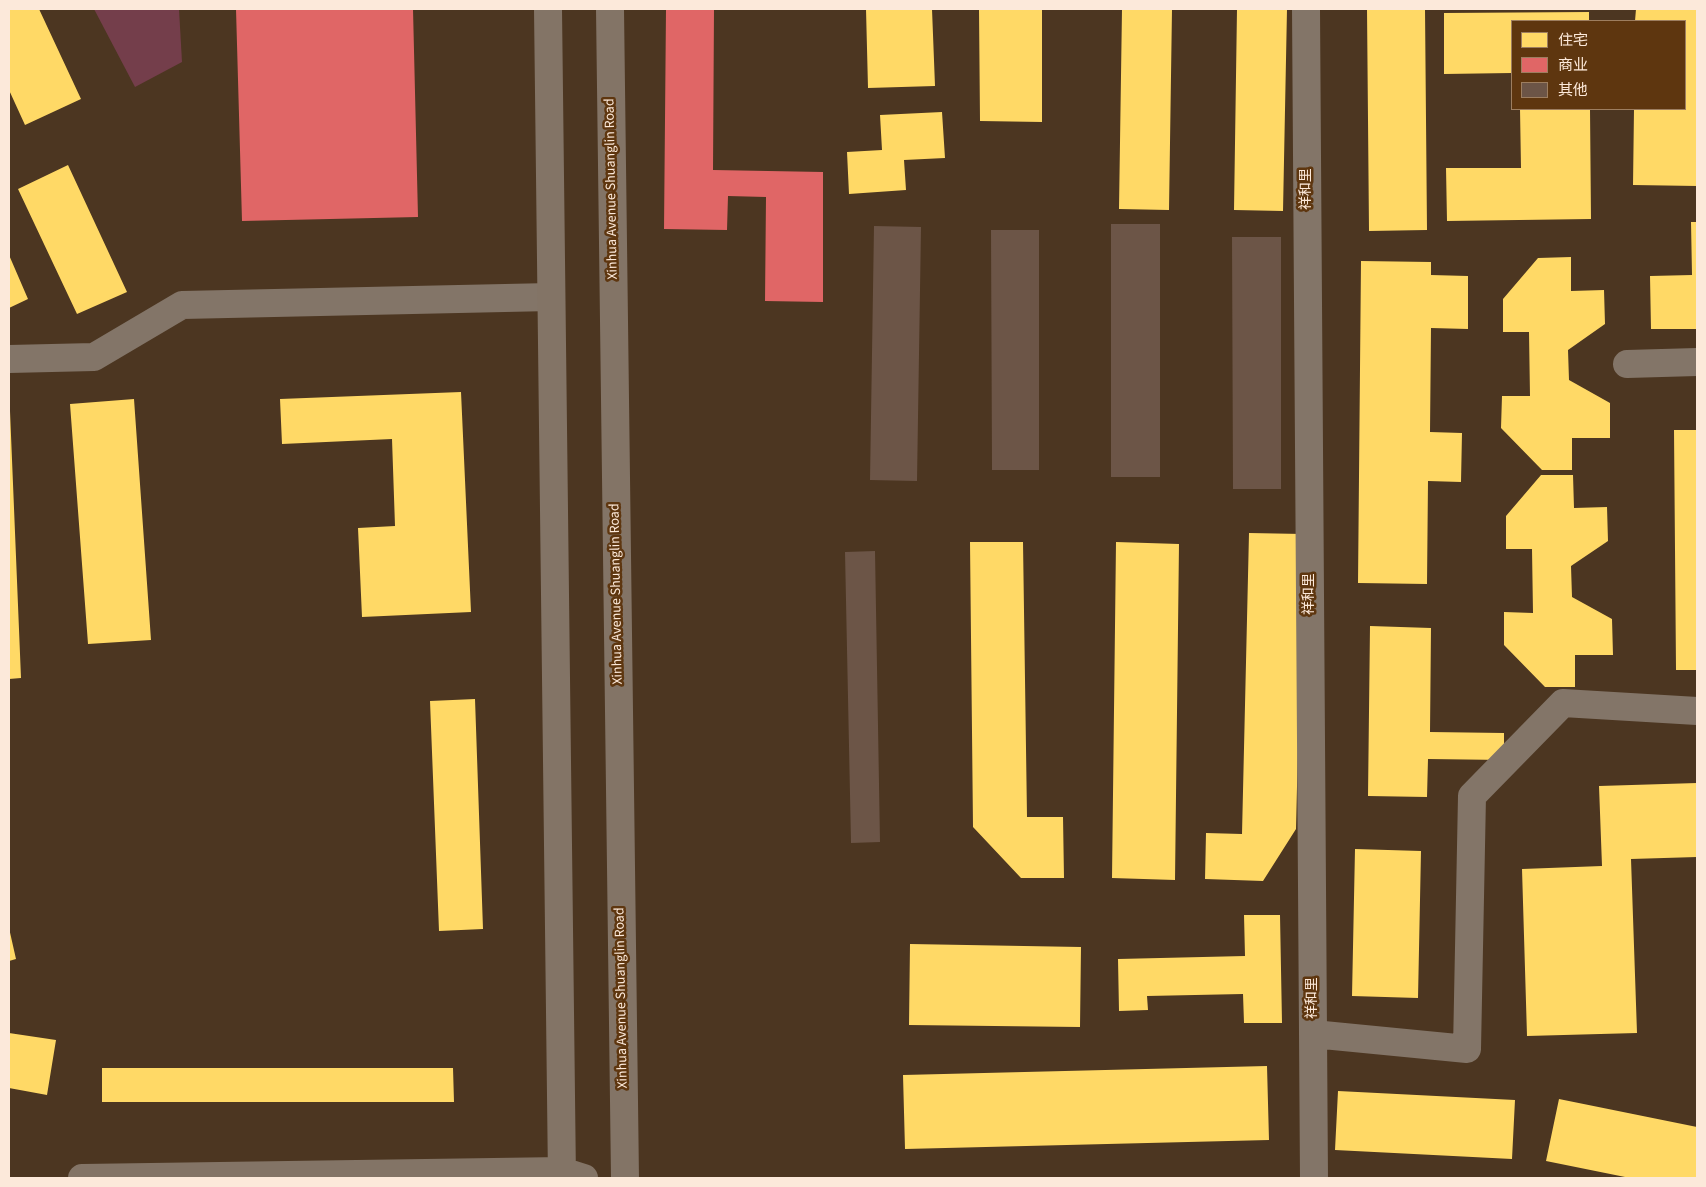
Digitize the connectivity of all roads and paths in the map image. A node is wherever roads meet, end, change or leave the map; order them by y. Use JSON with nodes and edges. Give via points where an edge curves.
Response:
{"nodes":[{"id":1,"x":548,"y":9,"type":"edge"},
{"id":2,"x":610,"y":9,"type":"edge"},
{"id":3,"x":1306,"y":9,"type":"edge"},
{"id":4,"x":551,"y":297,"type":"junction"},
{"id":5,"x":9,"y":359,"type":"edge"},
{"id":6,"x":1697,"y":362,"type":"edge"},
{"id":7,"x":1627,"y":364,"type":"dead end"},
{"id":8,"x":1697,"y":710,"type":"edge"},
{"id":9,"x":1313,"y":1034,"type":"junction"},
{"id":10,"x":570,"y":1176,"type":"edge"},
{"id":11,"x":82,"y":1178,"type":"edge"},
{"id":12,"x":625,"y":1178,"type":"edge"},
{"id":13,"x":1314,"y":1178,"type":"edge"}],
"edges":[{"from":1,"to":4,"type":"main road"},
{"from":2,"to":12,"type":"main road","name":"Xinhua Avenue Shuanglin Road"},
{"from":3,"to":9,"type":"street","name":"祥和里"},
{"from":4,"to":5,"type":"street","via":[[182,305],[94,357]]},
{"from":4,"to":10,"type":"main road"},
{"from":6,"to":7,"type":"street"},
{"from":8,"to":9,"type":"street","via":[[1563,703],[1472,796],[1467,1049]]},
{"from":9,"to":13,"type":"street","name":"祥和里"},
{"from":10,"to":11,"type":"main road"}]}
